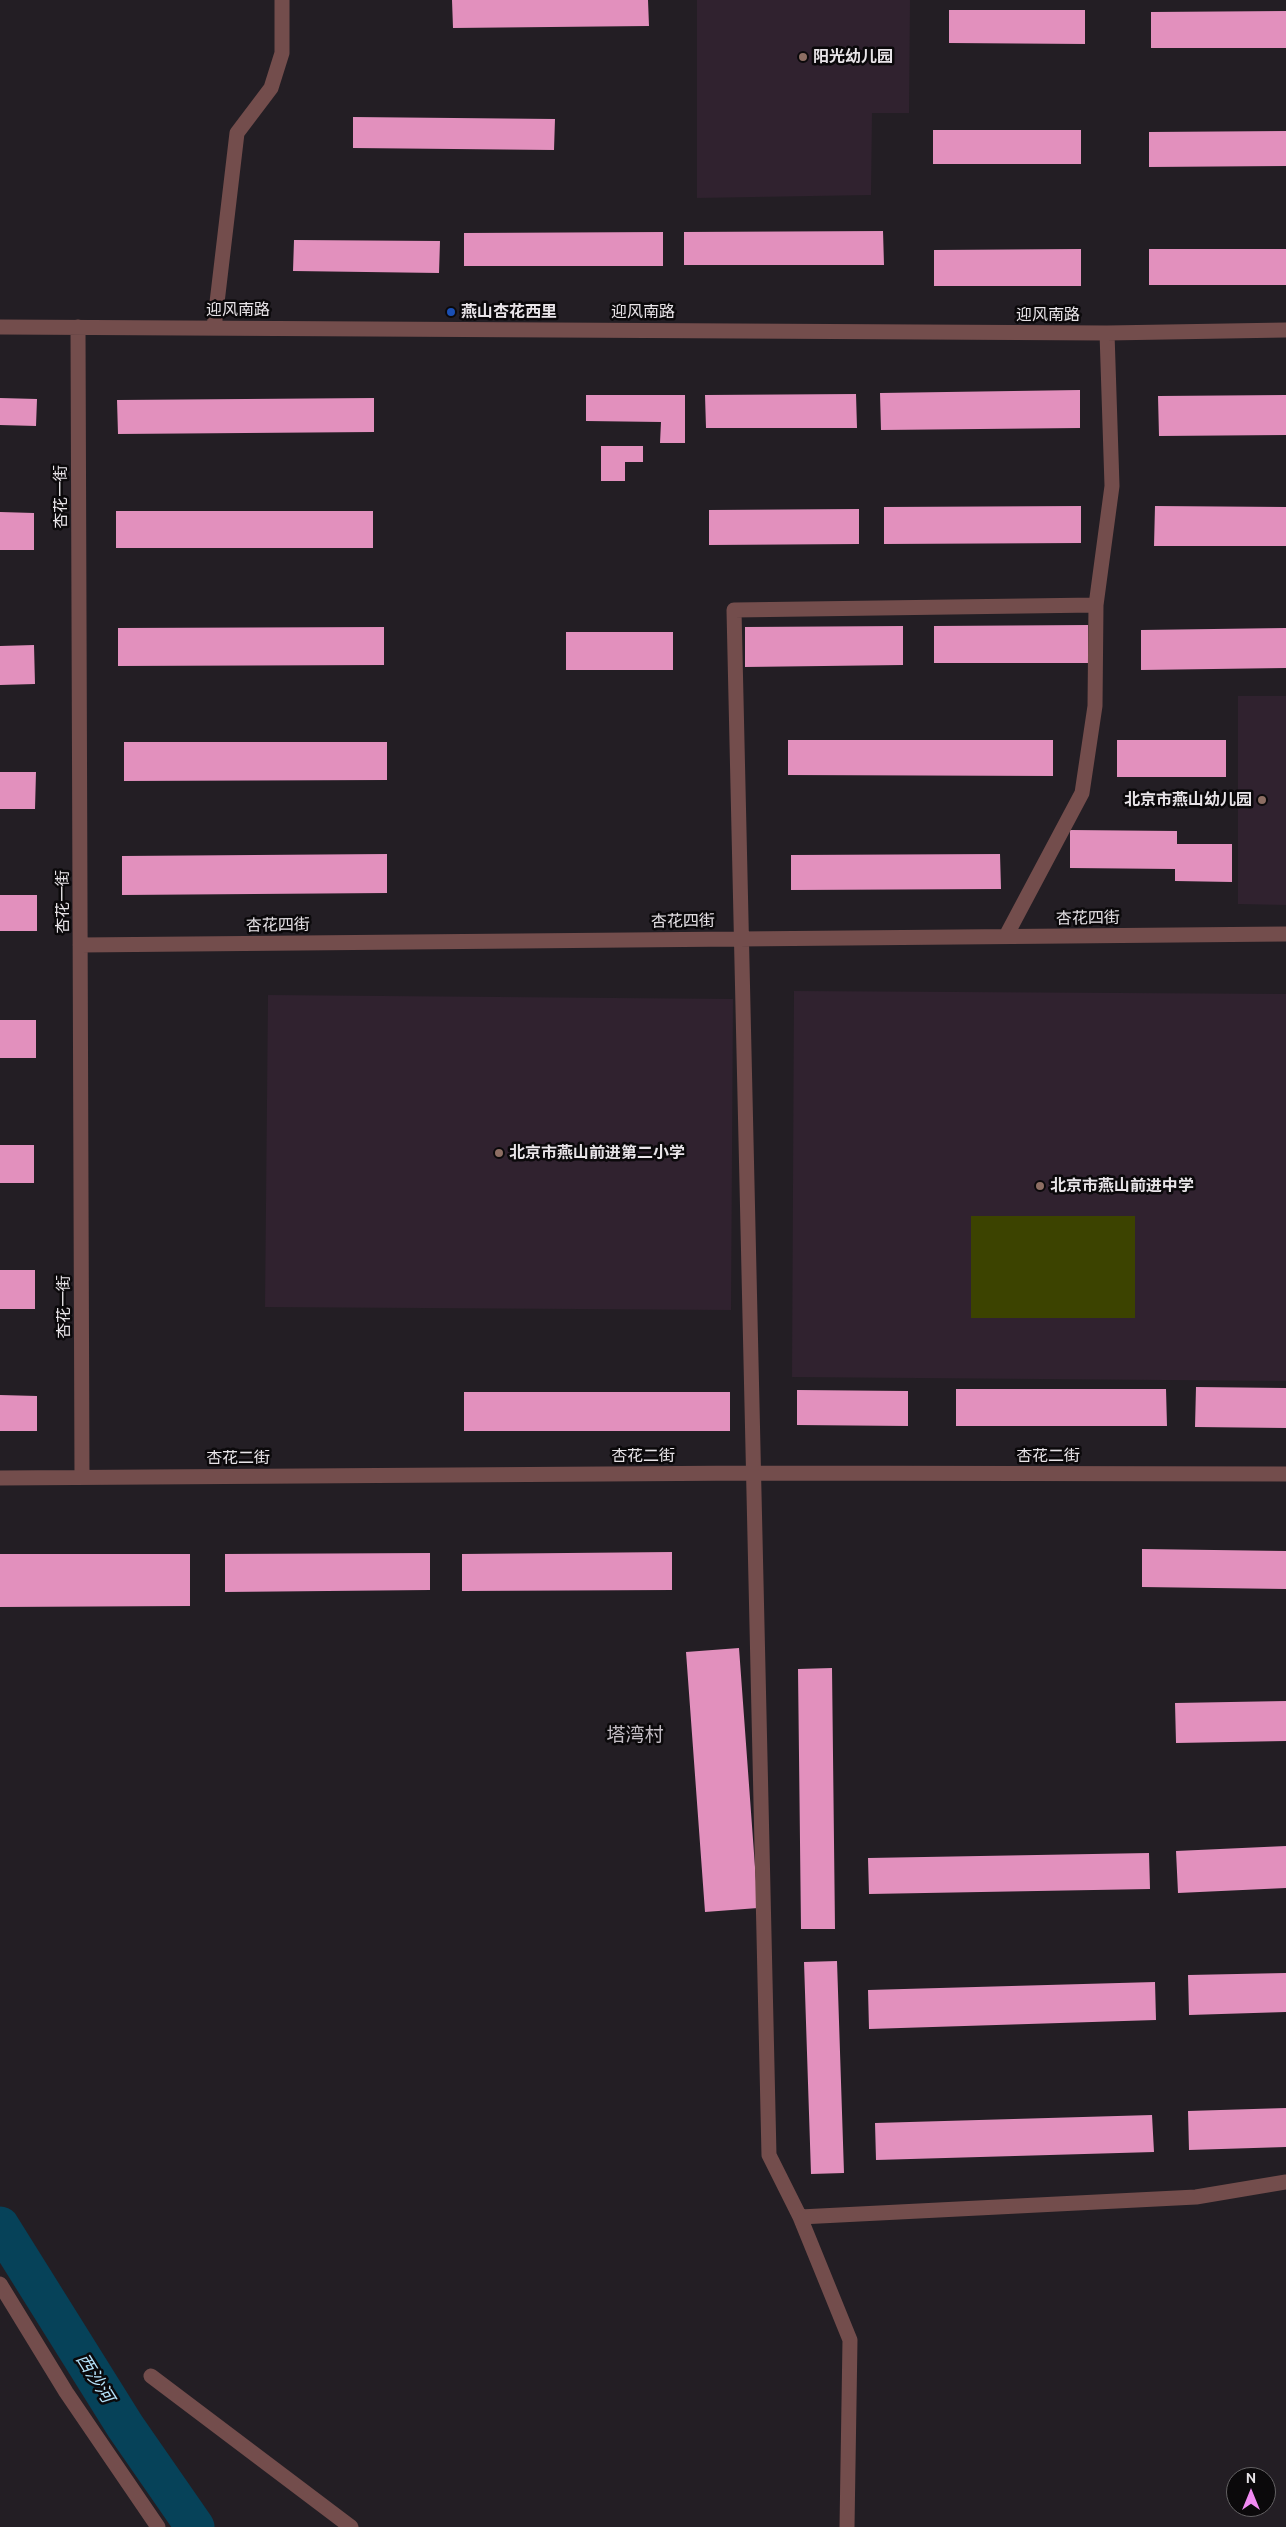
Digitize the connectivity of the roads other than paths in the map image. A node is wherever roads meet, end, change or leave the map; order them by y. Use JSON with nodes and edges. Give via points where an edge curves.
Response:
{"nodes":[{"id":1,"x":282,"y":0,"type":"edge"},
{"id":2,"x":0,"y":327,"type":"edge"},
{"id":3,"x":78,"y":327,"type":"junction"},
{"id":4,"x":214,"y":328,"type":"junction"},
{"id":5,"x":1286,"y":330,"type":"edge"},
{"id":6,"x":1107,"y":333,"type":"junction"},
{"id":7,"x":1096,"y":605,"type":"junction"},
{"id":8,"x":1286,"y":934,"type":"edge"},
{"id":9,"x":1006,"y":936,"type":"junction"},
{"id":10,"x":742,"y":938,"type":"junction"},
{"id":11,"x":80,"y":945,"type":"junction"},
{"id":12,"x":754,"y":1473,"type":"junction"},
{"id":13,"x":1286,"y":1474,"type":"edge"},
{"id":14,"x":82,"y":1477,"type":"junction"},
{"id":15,"x":0,"y":1478,"type":"edge"},
{"id":16,"x":1286,"y":2182,"type":"edge"},
{"id":17,"x":800,"y":2217,"type":"junction"},
{"id":18,"x":0,"y":2284,"type":"edge"},
{"id":19,"x":151,"y":2376,"type":"dead end"},
{"id":20,"x":158,"y":2527,"type":"edge"},
{"id":21,"x":351,"y":2527,"type":"edge"},
{"id":22,"x":847,"y":2527,"type":"edge"}],
"edges":[{"from":1,"to":4,"type":"street","via":[[282,53],[271,88],[236,133]]},
{"from":2,"to":3,"type":"street","name":"迎风南路"},
{"from":3,"to":4,"type":"street","name":"迎风南路"},
{"from":3,"to":11,"type":"street","name":"杏花一街"},
{"from":4,"to":6,"type":"street","name":"迎风南路"},
{"from":5,"to":6,"type":"street","name":"迎风南路"},
{"from":6,"to":7,"type":"street","via":[[1112,486]]},
{"from":7,"to":9,"type":"street","via":[[1095,706],[1082,793]]},
{"from":7,"to":10,"type":"street","via":[[734,610]]},
{"from":8,"to":9,"type":"street","name":"杏花四街"},
{"from":9,"to":10,"type":"street","name":"杏花四街"},
{"from":10,"to":11,"type":"street","name":"杏花四街"},
{"from":10,"to":12,"type":"street"},
{"from":11,"to":14,"type":"street","name":"杏花一街"},
{"from":12,"to":13,"type":"street","name":"杏花二街"},
{"from":12,"to":14,"type":"street","name":"杏花二街"},
{"from":12,"to":17,"type":"street","via":[[769,2154]]},
{"from":14,"to":15,"type":"street","name":"杏花二街"},
{"from":16,"to":17,"type":"street","via":[[1196,2197]]},
{"from":17,"to":22,"type":"street","via":[[850,2340]]},
{"from":18,"to":20,"type":"street","via":[[66,2392]]},
{"from":19,"to":21,"type":"street"}]}
